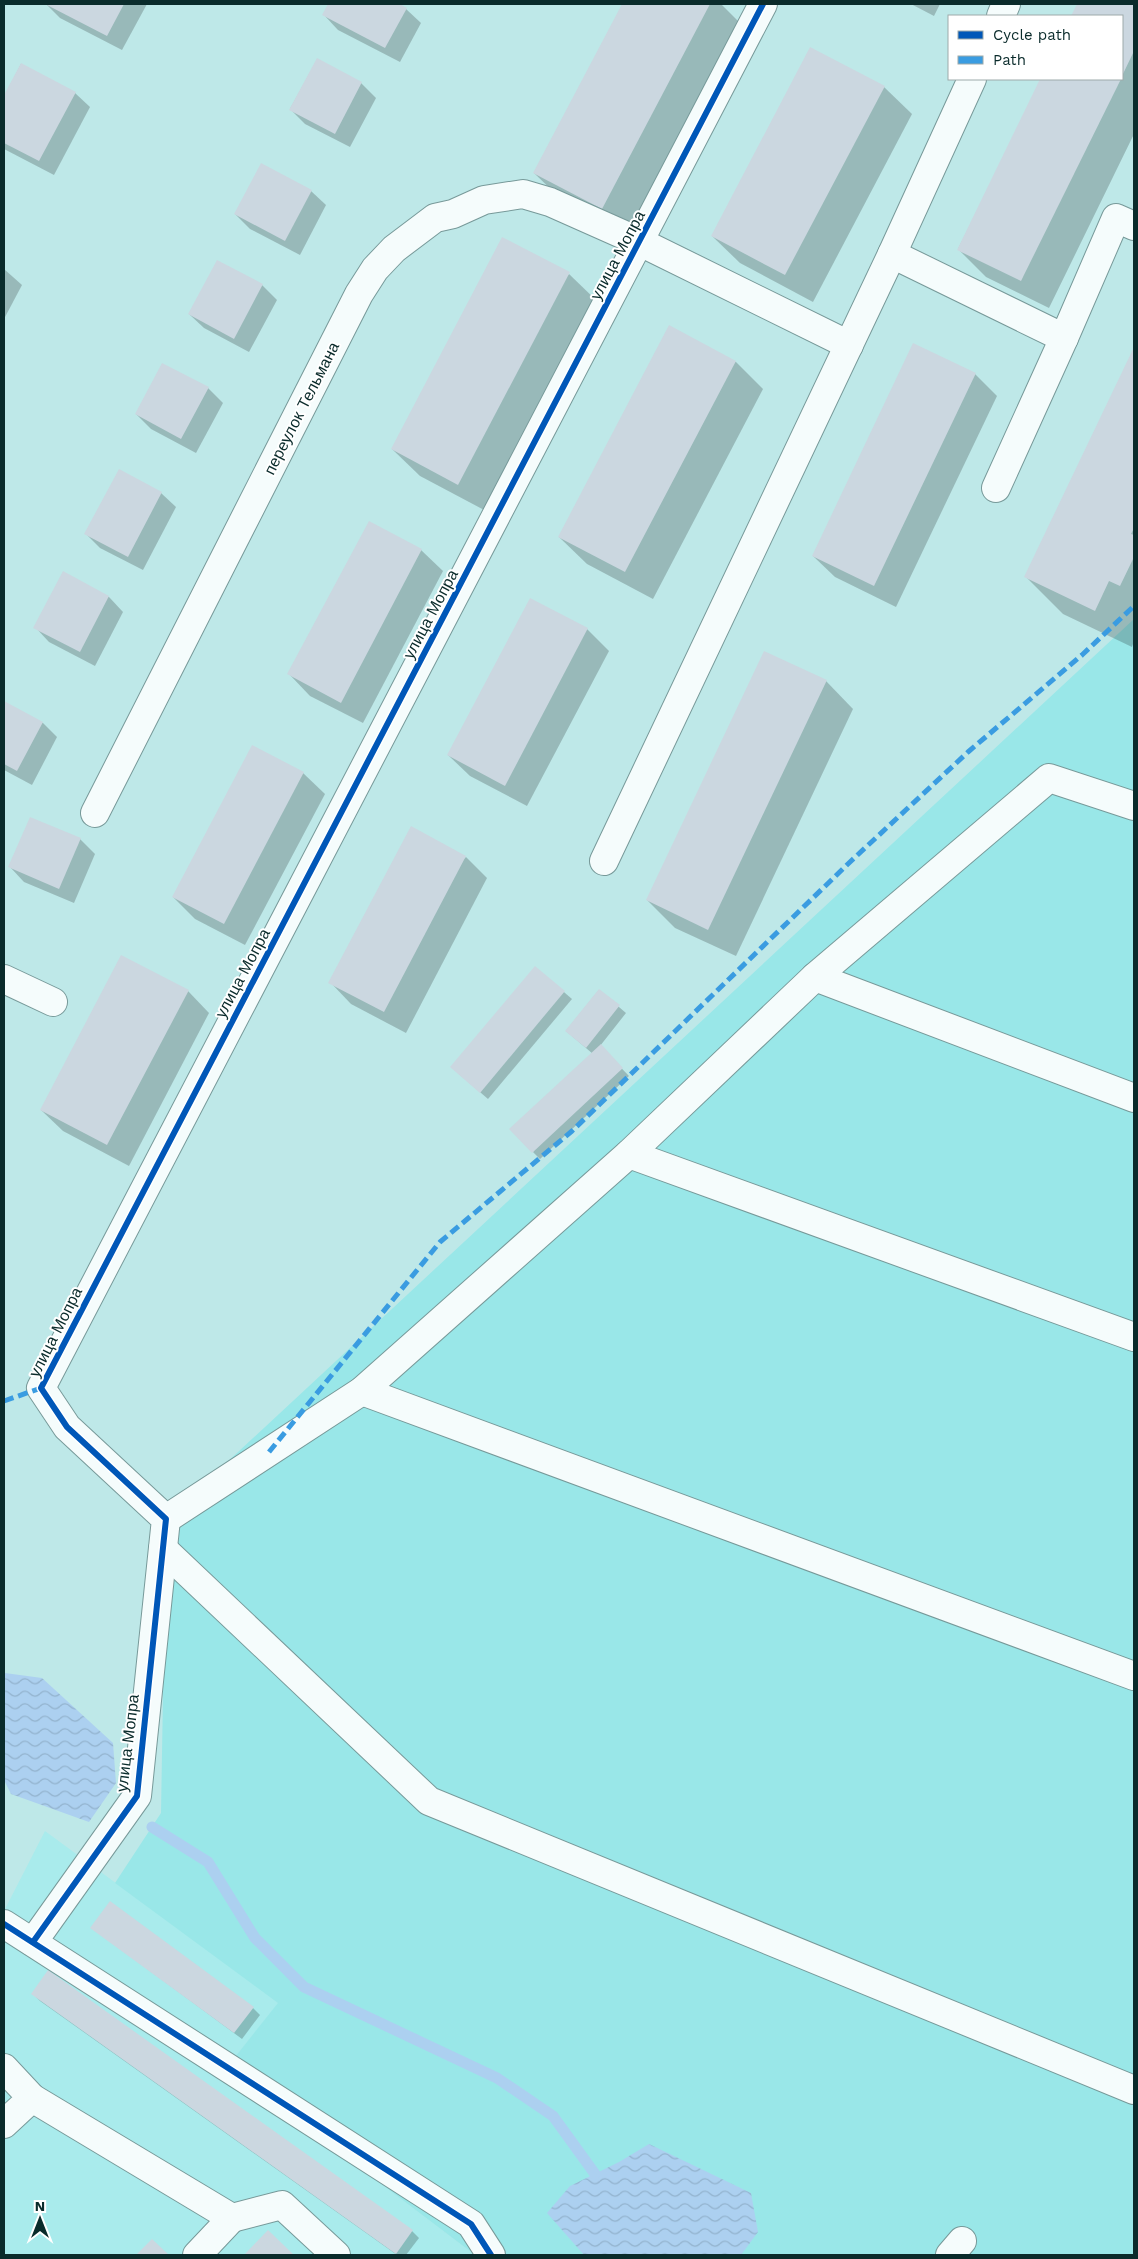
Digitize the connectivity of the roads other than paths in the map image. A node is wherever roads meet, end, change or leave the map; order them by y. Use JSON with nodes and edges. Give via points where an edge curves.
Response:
{"nodes":[{"id":1,"x":763,"y":4,"type":"edge"},
{"id":2,"x":972,"y":80,"type":"edge"},
{"id":3,"x":1134,"y":226,"type":"edge"},
{"id":4,"x":640,"y":242,"type":"junction"},
{"id":5,"x":892,"y":254,"type":"junction"},
{"id":6,"x":1064,"y":338,"type":"junction"},
{"id":7,"x":849,"y":345,"type":"junction"},
{"id":8,"x":996,"y":488,"type":"dead end"},
{"id":9,"x":1134,"y":806,"type":"edge"},
{"id":10,"x":95,"y":813,"type":"dead end"},
{"id":11,"x":604,"y":861,"type":"dead end"},
{"id":12,"x":815,"y":977,"type":"junction"},
{"id":13,"x":4,"y":979,"type":"edge"},
{"id":14,"x":52,"y":1002,"type":"dead end"},
{"id":15,"x":1134,"y":1098,"type":"edge"},
{"id":16,"x":628,"y":1154,"type":"junction"},
{"id":17,"x":1134,"y":1337,"type":"edge"},
{"id":18,"x":362,"y":1391,"type":"junction"},
{"id":19,"x":166,"y":1519,"type":"junction"},
{"id":20,"x":163,"y":1548,"type":"junction"},
{"id":21,"x":1134,"y":1676,"type":"edge"},
{"id":22,"x":5,"y":1927,"type":"edge"},
{"id":23,"x":33,"y":1942,"type":"junction"},
{"id":24,"x":4,"y":2068,"type":"edge"},
{"id":25,"x":1134,"y":2090,"type":"edge"},
{"id":26,"x":32,"y":2098,"type":"junction"},
{"id":27,"x":4,"y":2124,"type":"edge"},
{"id":28,"x":232,"y":2218,"type":"junction"},
{"id":29,"x":197,"y":2255,"type":"edge"},
{"id":30,"x":336,"y":2255,"type":"edge"},
{"id":31,"x":491,"y":2255,"type":"edge"}],
"edges":[{"from":1,"to":4,"type":"street","name":"улица Мопра"},
{"from":2,"to":5,"type":"street"},
{"from":3,"to":6,"type":"street","via":[[1116,218]]},
{"from":4,"to":7,"type":"street","name":"переулок Тельмана"},
{"from":4,"to":10,"type":"street","name":"переулок Тельмана","via":[[550,202],[523,194],[484,200],[435,218],[394,249],[359,294]]},
{"from":4,"to":19,"type":"street","name":"улица Мопра","via":[[41,1388],[67,1426]]},
{"from":5,"to":6,"type":"street"},
{"from":5,"to":7,"type":"street"},
{"from":6,"to":8,"type":"street"},
{"from":7,"to":11,"type":"street"},
{"from":9,"to":12,"type":"street","via":[[1049,778]]},
{"from":12,"to":15,"type":"street"},
{"from":12,"to":16,"type":"street"},
{"from":13,"to":14,"type":"street"},
{"from":16,"to":17,"type":"street"},
{"from":16,"to":18,"type":"street"},
{"from":18,"to":19,"type":"street"},
{"from":18,"to":21,"type":"street"},
{"from":19,"to":20,"type":"street","name":"улица Мопра"},
{"from":20,"to":23,"type":"street","name":"улица Мопра","via":[[137,1796]]},
{"from":20,"to":25,"type":"street","via":[[429,1801]]},
{"from":22,"to":23,"type":"street"},
{"from":23,"to":31,"type":"street","via":[[471,2224]]},
{"from":24,"to":26,"type":"street"},
{"from":26,"to":27,"type":"street"},
{"from":26,"to":28,"type":"street"},
{"from":28,"to":29,"type":"street"},
{"from":28,"to":30,"type":"street","via":[[282,2205]]}]}
